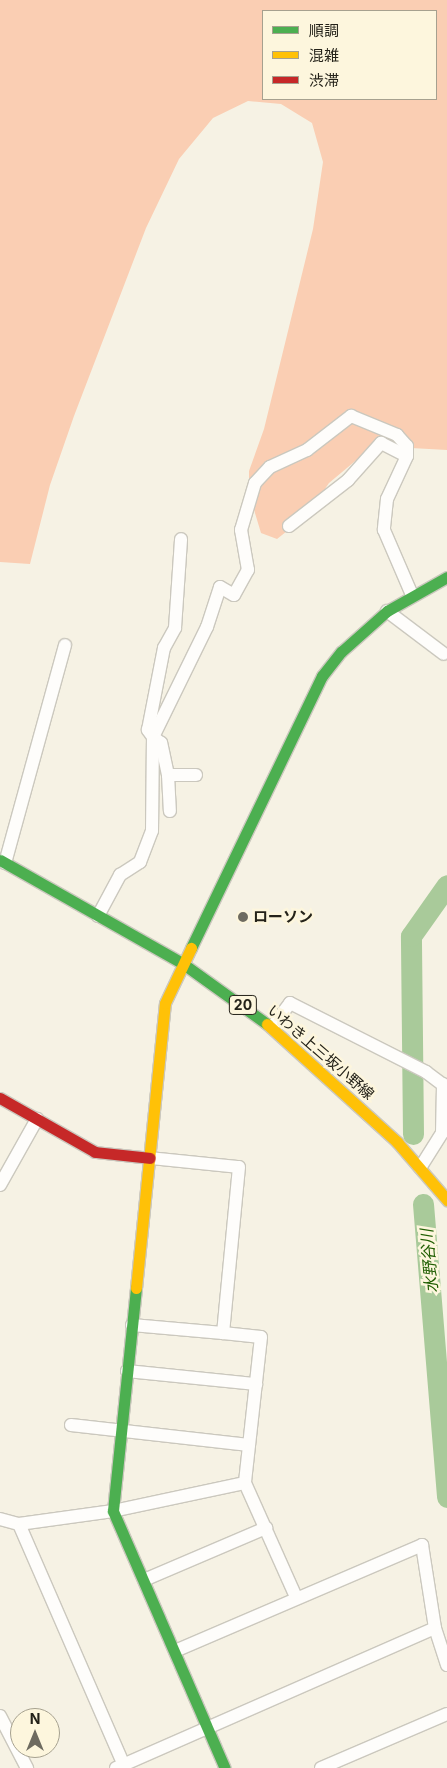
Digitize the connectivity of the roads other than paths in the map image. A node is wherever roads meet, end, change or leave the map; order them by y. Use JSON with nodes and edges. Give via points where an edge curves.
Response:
{"nodes":[{"id":1,"x":407,"y":456,"type":"junction"},
{"id":2,"x":289,"y":526,"type":"dead end"},
{"id":3,"x":181,"y":539,"type":"dead end"},
{"id":4,"x":447,"y":577,"type":"edge"},
{"id":5,"x":412,"y":595,"type":"junction"},
{"id":6,"x":387,"y":611,"type":"junction"},
{"id":7,"x":65,"y":645,"type":"dead end"},
{"id":8,"x":444,"y":654,"type":"dead end"},
{"id":9,"x":153,"y":737,"type":"junction"},
{"id":10,"x":168,"y":775,"type":"junction"},
{"id":11,"x":196,"y":775,"type":"dead end"},
{"id":12,"x":170,"y":811,"type":"dead end"},
{"id":13,"x":3,"y":861,"type":"edge"},
{"id":14,"x":98,"y":916,"type":"junction"},
{"id":15,"x":182,"y":964,"type":"junction"},
{"id":16,"x":272,"y":1027,"type":"junction"},
{"id":17,"x":445,"y":1086,"type":"edge"},
{"id":18,"x":0,"y":1098,"type":"edge"},
{"id":19,"x":37,"y":1119,"type":"junction"},
{"id":20,"x":150,"y":1158,"type":"junction"},
{"id":21,"x":420,"y":1168,"type":"junction"},
{"id":22,"x":0,"y":1184,"type":"edge"},
{"id":23,"x":447,"y":1200,"type":"edge"},
{"id":24,"x":132,"y":1325,"type":"junction"},
{"id":25,"x":223,"y":1334,"type":"junction"},
{"id":26,"x":127,"y":1371,"type":"junction"},
{"id":27,"x":256,"y":1384,"type":"junction"},
{"id":28,"x":71,"y":1426,"type":"dead end"},
{"id":29,"x":121,"y":1431,"type":"junction"},
{"id":30,"x":249,"y":1445,"type":"junction"},
{"id":31,"x":245,"y":1483,"type":"junction"},
{"id":32,"x":113,"y":1511,"type":"junction"},
{"id":33,"x":0,"y":1519,"type":"edge"},
{"id":34,"x":20,"y":1524,"type":"junction"},
{"id":35,"x":266,"y":1528,"type":"junction"},
{"id":36,"x":144,"y":1580,"type":"junction"},
{"id":37,"x":296,"y":1597,"type":"junction"},
{"id":38,"x":435,"y":1628,"type":"junction"},
{"id":39,"x":175,"y":1651,"type":"junction"},
{"id":40,"x":447,"y":1665,"type":"edge"},
{"id":41,"x":447,"y":1714,"type":"edge"},
{"id":42,"x":0,"y":1716,"type":"edge"},
{"id":43,"x":207,"y":1728,"type":"junction"},
{"id":44,"x":121,"y":1767,"type":"edge"},
{"id":45,"x":27,"y":1768,"type":"edge"},
{"id":46,"x":225,"y":1768,"type":"edge"},
{"id":47,"x":320,"y":1768,"type":"edge"}],
"edges":[{"from":1,"to":2,"type":"street","via":[[381,443],[348,480]]},
{"from":1,"to":5,"type":"street","via":[[387,499],[384,530]]},
{"from":1,"to":9,"type":"street","via":[[407,446],[396,435],[351,416],[307,450],[263,473],[242,520],[248,570],[234,595],[220,587],[207,627]]},
{"from":3,"to":9,"type":"street","via":[[176,628],[164,648],[148,730]]},
{"from":4,"to":5,"type":"street"},
{"from":5,"to":6,"type":"street"},
{"from":6,"to":8,"type":"street"},
{"from":6,"to":15,"type":"street","via":[[341,652],[307,698],[253,827]]},
{"from":7,"to":13,"type":"street"},
{"from":9,"to":10,"type":"street","via":[[161,742]]},
{"from":9,"to":14,"type":"street","via":[[152,831],[140,862],[120,875]]},
{"from":10,"to":11,"type":"street"},
{"from":10,"to":12,"type":"street"},
{"from":13,"to":14,"type":"street","name":"いわき上三坂小野線","number":"20"},
{"from":14,"to":15,"type":"street","name":"いわき上三坂小野線","number":"20"},
{"from":15,"to":16,"type":"street","name":"いわき上三坂小野線","number":"20"},
{"from":15,"to":20,"type":"street","via":[[165,1003]]},
{"from":16,"to":17,"type":"street","via":[[290,1002],[426,1072]]},
{"from":16,"to":21,"type":"street","name":"いわき上三坂小野線","number":"20"},
{"from":17,"to":21,"type":"street","via":[[442,1133]]},
{"from":18,"to":19,"type":"street"},
{"from":19,"to":20,"type":"street","via":[[95,1152]]},
{"from":19,"to":22,"type":"street"},
{"from":20,"to":24,"type":"street"},
{"from":20,"to":25,"type":"street","via":[[239,1167]]},
{"from":21,"to":23,"type":"street","name":"いわき上三坂小野線","number":"20"},
{"from":24,"to":25,"type":"street"},
{"from":24,"to":26,"type":"street"},
{"from":25,"to":27,"type":"street","via":[[261,1337]]},
{"from":26,"to":27,"type":"street"},
{"from":26,"to":29,"type":"street"},
{"from":27,"to":30,"type":"street"},
{"from":28,"to":29,"type":"street"},
{"from":29,"to":30,"type":"street"},
{"from":29,"to":32,"type":"street"},
{"from":30,"to":31,"type":"street"},
{"from":31,"to":32,"type":"street"},
{"from":31,"to":35,"type":"street"},
{"from":32,"to":34,"type":"street"},
{"from":32,"to":36,"type":"street"},
{"from":33,"to":34,"type":"street"},
{"from":34,"to":44,"type":"street"},
{"from":35,"to":36,"type":"street"},
{"from":35,"to":37,"type":"street"},
{"from":36,"to":39,"type":"street"},
{"from":37,"to":38,"type":"street","via":[[422,1545]]},
{"from":37,"to":39,"type":"street"},
{"from":38,"to":40,"type":"street"},
{"from":38,"to":43,"type":"street"},
{"from":39,"to":43,"type":"street"},
{"from":41,"to":47,"type":"street"},
{"from":42,"to":45,"type":"street"},
{"from":43,"to":44,"type":"street"},
{"from":43,"to":46,"type":"street"}]}
